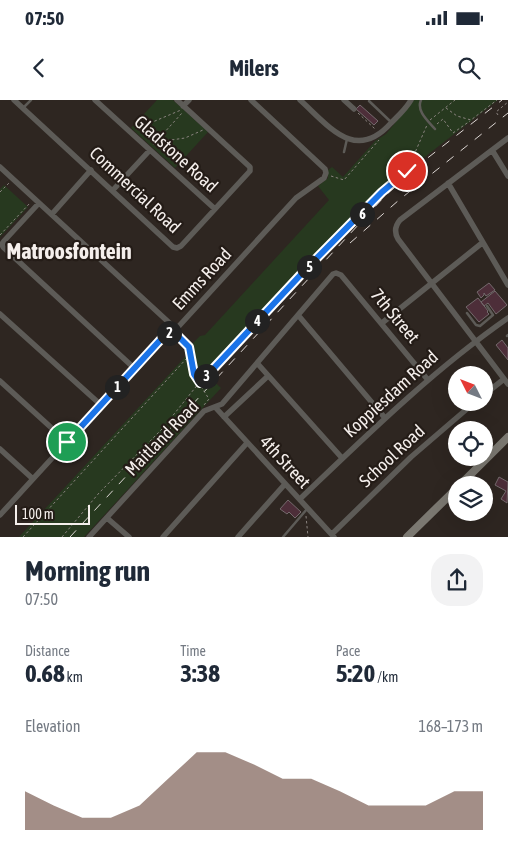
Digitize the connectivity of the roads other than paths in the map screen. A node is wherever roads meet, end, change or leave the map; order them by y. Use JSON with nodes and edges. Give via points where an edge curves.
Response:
{"nodes":[{"id":1,"x":14,"y":100,"type":"edge"},
{"id":2,"x":31,"y":100,"type":"edge"},
{"id":3,"x":95,"y":100,"type":"edge"},
{"id":4,"x":177,"y":100,"type":"edge"},
{"id":5,"x":189,"y":100,"type":"edge"},
{"id":6,"x":251,"y":100,"type":"edge"},
{"id":7,"x":300,"y":100,"type":"edge"},
{"id":8,"x":344,"y":100,"type":"edge"},
{"id":9,"x":411,"y":100,"type":"edge"},
{"id":10,"x":422,"y":100,"type":"edge"},
{"id":11,"x":369,"y":101,"type":"dead end"},
{"id":12,"x":184,"y":106,"type":"junction"},
{"id":13,"x":23,"y":108,"type":"junction"},
{"id":14,"x":354,"y":109,"type":"road end"},
{"id":15,"x":392,"y":122,"type":"junction"},
{"id":16,"x":434,"y":128,"type":"road end"},
{"id":17,"x":508,"y":138,"type":"edge"},
{"id":18,"x":348,"y":140,"type":"junction"},
{"id":19,"x":150,"y":150,"type":"junction"},
{"id":20,"x":492,"y":150,"type":"junction"},
{"id":21,"x":344,"y":152,"type":"dead end"},
{"id":22,"x":0,"y":167,"type":"edge"},
{"id":23,"x":92,"y":170,"type":"junction"},
{"id":24,"x":508,"y":176,"type":"edge"},
{"id":25,"x":448,"y":184,"type":"junction"},
{"id":26,"x":113,"y":190,"type":"junction"},
{"id":27,"x":39,"y":203,"type":"junction"},
{"id":28,"x":215,"y":209,"type":"junction"},
{"id":29,"x":52,"y":214,"type":"junction"},
{"id":30,"x":482,"y":243,"type":"junction"},
{"id":31,"x":336,"y":273,"type":"joint"},
{"id":32,"x":432,"y":284,"type":"junction"},
{"id":33,"x":508,"y":284,"type":"edge"},
{"id":34,"x":487,"y":306,"type":"dead end"},
{"id":35,"x":467,"y":313,"type":"dead end"},
{"id":36,"x":0,"y":314,"type":"edge"},
{"id":37,"x":298,"y":315,"type":"junction"},
{"id":38,"x":491,"y":318,"type":"junction"},
{"id":39,"x":508,"y":318,"type":"edge"},
{"id":40,"x":382,"y":324,"type":"junction"},
{"id":41,"x":497,"y":326,"type":"junction"},
{"id":42,"x":174,"y":330,"type":"junction"},
{"id":43,"x":476,"y":341,"type":"junction"},
{"id":44,"x":257,"y":363,"type":"junction"},
{"id":45,"x":134,"y":368,"type":"junction"},
{"id":46,"x":268,"y":376,"type":"junction"},
{"id":47,"x":428,"y":380,"type":"junction"},
{"id":48,"x":0,"y":381,"type":"edge"},
{"id":49,"x":506,"y":381,"type":"edge"},
{"id":50,"x":493,"y":389,"type":"edge"},
{"id":51,"x":100,"y":405,"type":"junction"},
{"id":52,"x":215,"y":407,"type":"junction"},
{"id":53,"x":465,"y":411,"type":"edge"},
{"id":54,"x":224,"y":417,"type":"junction"},
{"id":55,"x":385,"y":418,"type":"junction"},
{"id":56,"x":508,"y":437,"type":"edge"},
{"id":57,"x":67,"y":442,"type":"junction"},
{"id":58,"x":247,"y":443,"type":"junction"},
{"id":59,"x":0,"y":449,"type":"edge"},
{"id":60,"x":342,"y":458,"type":"junction"},
{"id":61,"x":469,"y":476,"type":"edge"},
{"id":62,"x":33,"y":479,"type":"junction"},
{"id":63,"x":285,"y":484,"type":"junction"},
{"id":64,"x":448,"y":496,"type":"edge"},
{"id":65,"x":300,"y":499,"type":"junction"},
{"id":66,"x":308,"y":511,"type":"junction"},
{"id":67,"x":0,"y":515,"type":"edge"},
{"id":68,"x":106,"y":518,"type":"junction"},
{"id":69,"x":333,"y":535,"type":"edge"},
{"id":70,"x":124,"y":536,"type":"edge"},
{"id":71,"x":282,"y":536,"type":"edge"},
{"id":72,"x":89,"y":537,"type":"edge"},
{"id":73,"x":163,"y":537,"type":"edge"},
{"id":74,"x":238,"y":537,"type":"edge"},
{"id":75,"x":407,"y":537,"type":"edge"}],
"edges":[{"from":1,"to":13,"type":"street","name":"Commercial Road"},
{"from":2,"to":13,"type":"lane"},
{"from":3,"to":19,"type":"street","name":"Gladstone Road"},
{"from":4,"to":12,"type":"street"},
{"from":5,"to":12,"type":"street"},
{"from":6,"to":42,"type":"street","name":"Emms Road","via":[[305,149],[326,174],[296,198]]},
{"from":7,"to":18,"type":"street"},
{"from":8,"to":14,"type":"street"},
{"from":9,"to":15,"type":"street"},
{"from":10,"to":16,"type":"lane","via":[[420,109]]},
{"from":11,"to":15,"type":"lane"},
{"from":12,"to":28,"type":"street","name":"Commercial Road","via":[[250,167],[250,171]]},
{"from":13,"to":23,"type":"street","name":"Commercial Road"},
{"from":15,"to":18,"type":"street","via":[[381,134],[363,141]]},
{"from":17,"to":20,"type":"street"},
{"from":18,"to":21,"type":"lane"},
{"from":19,"to":26,"type":"street"},
{"from":19,"to":28,"type":"street","name":"Gladstone Road"},
{"from":20,"to":24,"type":"street"},
{"from":20,"to":25,"type":"street"},
{"from":22,"to":27,"type":"street"},
{"from":23,"to":26,"type":"street","name":"Commercial Road"},
{"from":23,"to":29,"type":"street"},
{"from":25,"to":30,"type":"street"},
{"from":25,"to":32,"type":"street","via":[[400,220],[395,228],[398,239]]},
{"from":26,"to":28,"type":"street","name":"Commercial Road","via":[[177,248]]},
{"from":27,"to":29,"type":"street"},
{"from":27,"to":45,"type":"street","via":[[4,241],[3,247]]},
{"from":29,"to":42,"type":"street"},
{"from":30,"to":32,"type":"street"},
{"from":30,"to":33,"type":"street"},
{"from":31,"to":37,"type":"street","name":"Maitland Road"},
{"from":31,"to":40,"type":"street","name":"7th Street"},
{"from":32,"to":40,"type":"street"},
{"from":32,"to":43,"type":"street"},
{"from":34,"to":38,"type":"lane","via":[[493,315]]},
{"from":35,"to":38,"type":"lane","via":[[478,326]]},
{"from":36,"to":51,"type":"street"},
{"from":37,"to":44,"type":"street","name":"Maitland Road"},
{"from":37,"to":55,"type":"street"},
{"from":38,"to":41,"type":"lane"},
{"from":39,"to":41,"type":"street","name":"Koppiesdam Road"},
{"from":40,"to":47,"type":"street","name":"7th Street"},
{"from":41,"to":43,"type":"street","name":"Koppiesdam Road"},
{"from":42,"to":45,"type":"street","name":"Emms Road","via":[[163,337]]},
{"from":43,"to":47,"type":"street","name":"Koppiesdam Road"},
{"from":43,"to":49,"type":"street"},
{"from":44,"to":46,"type":"street"},
{"from":44,"to":52,"type":"street","name":"Maitland Road","via":[[222,404]]},
{"from":45,"to":51,"type":"street","name":"Emms Road"},
{"from":46,"to":54,"type":"street"},
{"from":46,"to":60,"type":"street"},
{"from":47,"to":55,"type":"street","name":"Koppiesdam Road"},
{"from":48,"to":57,"type":"street"},
{"from":49,"to":50,"type":"street"},
{"from":51,"to":57,"type":"street","name":"Emms Road"},
{"from":52,"to":54,"type":"street","name":"4th Street"},
{"from":52,"to":68,"type":"street","name":"Maitland Road","via":[[206,410]]},
{"from":53,"to":69,"type":"street","name":"School Road","via":[[411,457]]},
{"from":54,"to":58,"type":"street","name":"4th Street"},
{"from":55,"to":60,"type":"street","name":"Koppiesdam Road"},
{"from":56,"to":61,"type":"street"},
{"from":57,"to":62,"type":"street","name":"Emms Road"},
{"from":58,"to":63,"type":"street","name":"4th Street"},
{"from":58,"to":73,"type":"street"},
{"from":59,"to":62,"type":"street"},
{"from":60,"to":65,"type":"street","name":"Koppiesdam Road"},
{"from":62,"to":67,"type":"street","name":"Emms Road"},
{"from":63,"to":65,"type":"street","name":"4th Street"},
{"from":63,"to":74,"type":"street"},
{"from":64,"to":75,"type":"street"},
{"from":65,"to":66,"type":"street","name":"4th Street"},
{"from":66,"to":69,"type":"street","name":"4th Street"},
{"from":66,"to":71,"type":"lane"},
{"from":68,"to":70,"type":"street"},
{"from":68,"to":72,"type":"street","name":"Maitland Road"}]}
